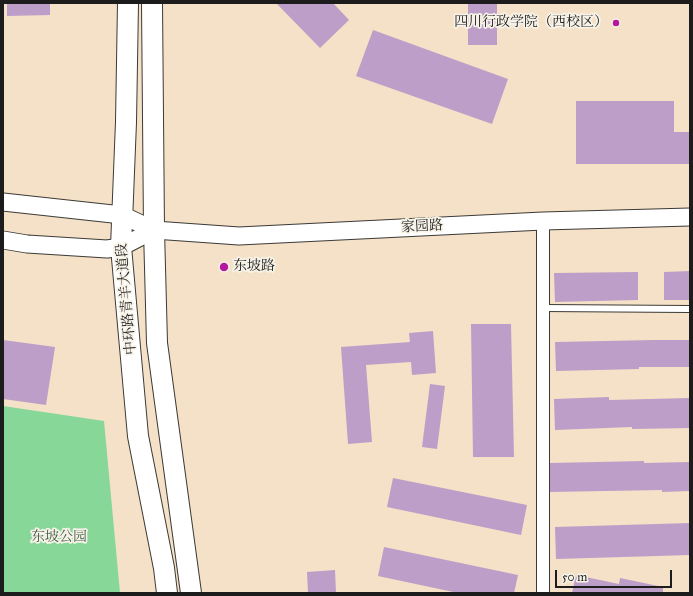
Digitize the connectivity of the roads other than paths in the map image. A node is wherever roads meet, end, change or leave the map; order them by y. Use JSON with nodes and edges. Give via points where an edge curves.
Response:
{"nodes":[{"id":1,"x":128,"y":3,"type":"edge"},
{"id":2,"x":152,"y":3,"type":"edge"},
{"id":3,"x":3,"y":202,"type":"edge"},
{"id":4,"x":122,"y":215,"type":"junction"},
{"id":5,"x":690,"y":217,"type":"edge"},
{"id":6,"x":543,"y":222,"type":"junction"},
{"id":7,"x":154,"y":230,"type":"junction"},
{"id":8,"x":3,"y":240,"type":"edge"},
{"id":9,"x":121,"y":247,"type":"junction"},
{"id":10,"x":543,"y":308,"type":"junction"},
{"id":11,"x":690,"y":309,"type":"edge"},
{"id":12,"x":167,"y":593,"type":"edge"},
{"id":13,"x":191,"y":593,"type":"edge"},
{"id":14,"x":543,"y":593,"type":"edge"}],
"edges":[{"from":1,"to":4,"type":"main road","name":"中环路青羊大道段"},
{"from":2,"to":7,"type":"main road","name":"中环路青羊大道段"},
{"from":3,"to":4,"type":"street"},
{"from":4,"to":7,"type":"street"},
{"from":4,"to":9,"type":"main road","name":"中环路青羊大道段"},
{"from":5,"to":6,"type":"street","name":"家园路"},
{"from":6,"to":7,"type":"street","name":"家园路","via":[[239,236]]},
{"from":6,"to":10,"type":"street"},
{"from":7,"to":9,"type":"street"},
{"from":7,"to":13,"type":"main road","name":"中环路青羊大道段","via":[[157,343]]},
{"from":8,"to":9,"type":"street","via":[[107,249]]},
{"from":9,"to":12,"type":"main road","name":"中环路青羊大道段","via":[[138,436]]},
{"from":10,"to":11,"type":"lane"},
{"from":10,"to":14,"type":"street"}]}
